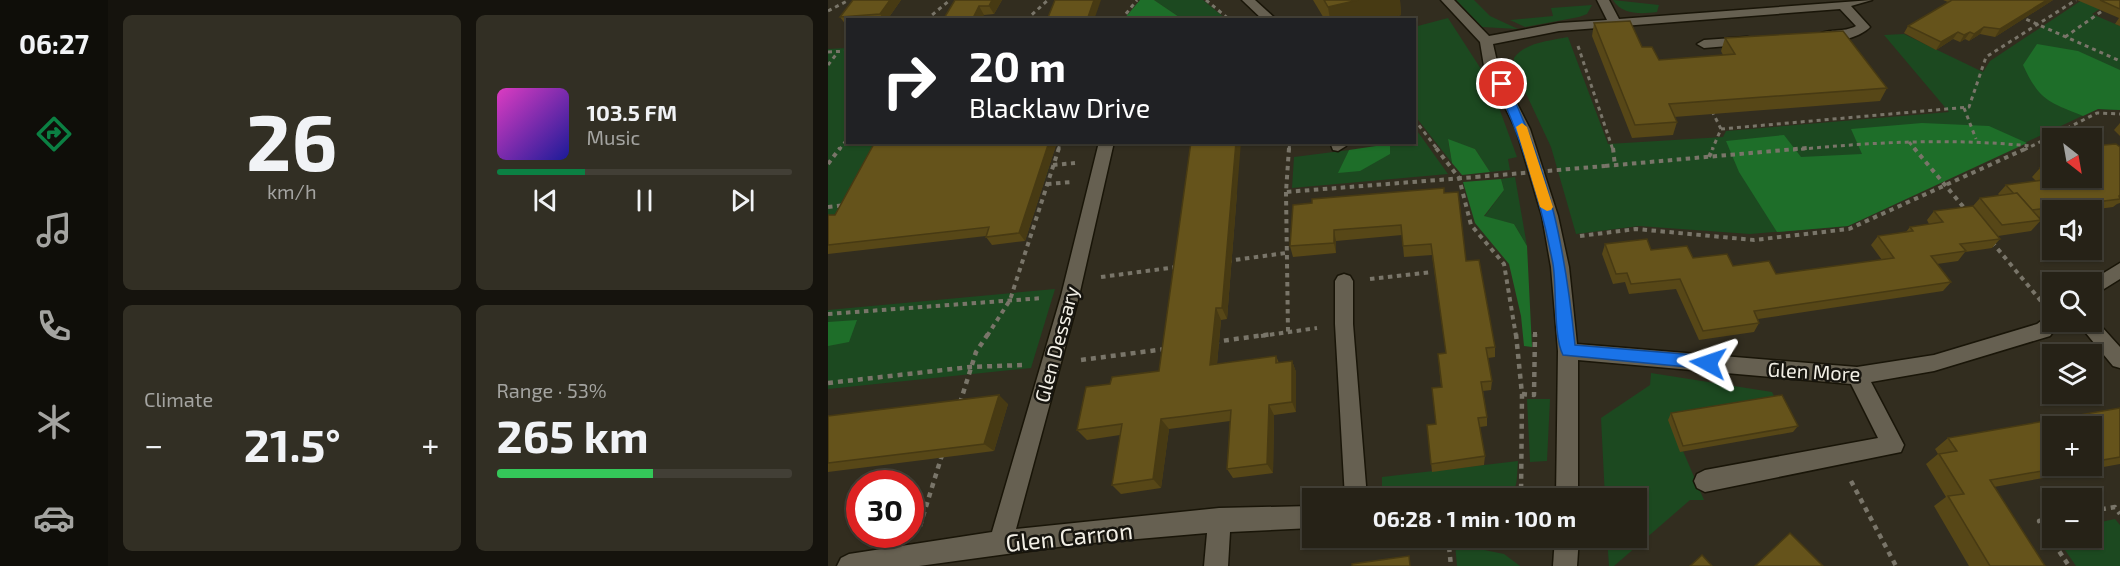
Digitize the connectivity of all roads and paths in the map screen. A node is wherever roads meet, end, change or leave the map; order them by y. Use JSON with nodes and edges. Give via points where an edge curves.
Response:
{"nodes":[{"id":1,"x":849,"y":0,"type":"edge"},
{"id":2,"x":950,"y":0,"type":"edge"},
{"id":3,"x":1048,"y":0,"type":"edge"},
{"id":4,"x":1137,"y":0,"type":"edge"},
{"id":5,"x":1206,"y":0,"type":"edge"},
{"id":6,"x":1248,"y":0,"type":"edge"},
{"id":7,"x":1447,"y":0,"type":"edge"},
{"id":8,"x":1603,"y":0,"type":"edge"},
{"id":9,"x":1748,"y":0,"type":"edge"},
{"id":10,"x":1866,"y":0,"type":"edge"},
{"id":11,"x":2076,"y":0,"type":"edge"},
{"id":12,"x":1842,"y":4,"type":"junction"},
{"id":13,"x":2109,"y":6,"type":"edge"},
{"id":14,"x":828,"y":11,"type":"edge"},
{"id":15,"x":1758,"y":12,"type":"junction"},
{"id":16,"x":2016,"y":15,"type":"edge"},
{"id":17,"x":928,"y":18,"type":"edge"},
{"id":18,"x":1028,"y":18,"type":"edge"},
{"id":19,"x":1123,"y":18,"type":"edge"},
{"id":20,"x":1228,"y":18,"type":"edge"},
{"id":21,"x":1269,"y":18,"type":"edge"},
{"id":22,"x":1614,"y":22,"type":"junction"},
{"id":23,"x":2038,"y":25,"type":"junction"},
{"id":24,"x":1568,"y":26,"type":"junction"},
{"id":25,"x":1806,"y":37,"type":"edge"},
{"id":26,"x":2064,"y":37,"type":"junction"},
{"id":27,"x":1760,"y":40,"type":"edge"},
{"id":28,"x":1486,"y":41,"type":"junction"},
{"id":29,"x":1704,"y":44,"type":"dead end"},
{"id":30,"x":846,"y":51,"type":"edge"},
{"id":31,"x":828,"y":52,"type":"edge"},
{"id":32,"x":838,"y":52,"type":"junction"},
{"id":33,"x":2120,"y":62,"type":"edge"},
{"id":34,"x":828,"y":65,"type":"edge"},
{"id":35,"x":1710,"y":108,"type":"edge"},
{"id":36,"x":1964,"y":108,"type":"junction"},
{"id":37,"x":2120,"y":114,"type":"edge"},
{"id":38,"x":1416,"y":122,"type":"edge"},
{"id":39,"x":1721,"y":129,"type":"junction"},
{"id":40,"x":1976,"y":139,"type":"junction"},
{"id":41,"x":846,"y":141,"type":"edge"},
{"id":42,"x":1908,"y":142,"type":"junction"},
{"id":43,"x":1060,"y":144,"type":"edge"},
{"id":44,"x":1290,"y":144,"type":"edge"},
{"id":45,"x":2031,"y":146,"type":"junction"},
{"id":46,"x":1105,"y":151,"type":"edge"},
{"id":47,"x":1709,"y":157,"type":"junction"},
{"id":48,"x":828,"y":164,"type":"edge"},
{"id":49,"x":1054,"y":165,"type":"junction"},
{"id":50,"x":1042,"y":166,"type":"edge"},
{"id":51,"x":1615,"y":166,"type":"junction"},
{"id":52,"x":1459,"y":178,"type":"junction"},
{"id":53,"x":1098,"y":179,"type":"junction"},
{"id":54,"x":1048,"y":184,"type":"junction"},
{"id":55,"x":1036,"y":185,"type":"edge"},
{"id":56,"x":1945,"y":185,"type":"junction"},
{"id":57,"x":1286,"y":192,"type":"junction"},
{"id":58,"x":848,"y":204,"type":"edge"},
{"id":59,"x":828,"y":207,"type":"edge"},
{"id":60,"x":1970,"y":215,"type":"edge"},
{"id":61,"x":1988,"y":237,"type":"edge"},
{"id":62,"x":1555,"y":238,"type":"junction"},
{"id":63,"x":1286,"y":253,"type":"junction"},
{"id":64,"x":1216,"y":262,"type":"edge"},
{"id":65,"x":1189,"y":265,"type":"edge"},
{"id":66,"x":2120,"y":270,"type":"edge"},
{"id":67,"x":1432,"y":272,"type":"edge"},
{"id":68,"x":1344,"y":281,"type":"joint"},
{"id":69,"x":2102,"y":282,"type":"edge"},
{"id":70,"x":1072,"y":288,"type":"junction"},
{"id":71,"x":1010,"y":300,"type":"junction"},
{"id":72,"x":2042,"y":305,"type":"edge"},
{"id":73,"x":828,"y":314,"type":"edge"},
{"id":74,"x":1344,"y":324,"type":"junction"},
{"id":75,"x":2042,"y":330,"type":"edge"},
{"id":76,"x":2095,"y":332,"type":"edge"},
{"id":77,"x":1288,"y":333,"type":"junction"},
{"id":78,"x":1205,"y":344,"type":"edge"},
{"id":79,"x":1169,"y":348,"type":"edge"},
{"id":80,"x":1568,"y":351,"type":"junction"},
{"id":81,"x":2119,"y":357,"type":"edge"},
{"id":82,"x":1051,"y":364,"type":"junction"},
{"id":83,"x":970,"y":367,"type":"junction"},
{"id":84,"x":1857,"y":376,"type":"junction"},
{"id":85,"x":828,"y":383,"type":"edge"},
{"id":86,"x":958,"y":409,"type":"edge"},
{"id":87,"x":944,"y":448,"type":"edge"},
{"id":88,"x":1838,"y":456,"type":"junction"},
{"id":89,"x":1705,"y":481,"type":"dead end"},
{"id":90,"x":1355,"y":488,"type":"edge"},
{"id":91,"x":1521,"y":488,"type":"edge"},
{"id":92,"x":1567,"y":488,"type":"edge"},
{"id":93,"x":2102,"y":509,"type":"edge"},
{"id":94,"x":2120,"y":514,"type":"edge"},
{"id":95,"x":1302,"y":517,"type":"edge"},
{"id":96,"x":1219,"y":519,"type":"junction"},
{"id":97,"x":1000,"y":544,"type":"junction"},
{"id":98,"x":1449,"y":548,"type":"edge"},
{"id":99,"x":1564,"y":548,"type":"edge"},
{"id":100,"x":2057,"y":548,"type":"edge"},
{"id":101,"x":911,"y":555,"type":"junction"},
{"id":102,"x":849,"y":566,"type":"edge"},
{"id":103,"x":1216,"y":566,"type":"edge"},
{"id":104,"x":1451,"y":566,"type":"edge"},
{"id":105,"x":1565,"y":566,"type":"edge"},
{"id":106,"x":1896,"y":566,"type":"edge"},
{"id":107,"x":2069,"y":566,"type":"edge"}],
"edges":[{"from":1,"to":14,"type":"path"},
{"from":2,"to":17,"type":"path"},
{"from":3,"to":18,"type":"path"},
{"from":4,"to":19,"type":"path"},
{"from":5,"to":20,"type":"path"},
{"from":6,"to":21,"type":"street"},
{"from":7,"to":28,"type":"street"},
{"from":8,"to":22,"type":"street"},
{"from":9,"to":15,"type":"street"},
{"from":10,"to":12,"type":"street"},
{"from":11,"to":23,"type":"path"},
{"from":12,"to":15,"type":"street"},
{"from":12,"to":25,"type":"street","via":[[1864,27],[1851,34]]},
{"from":13,"to":26,"type":"path"},
{"from":15,"to":22,"type":"street"},
{"from":16,"to":23,"type":"path"},
{"from":22,"to":24,"type":"street"},
{"from":23,"to":26,"type":"path"},
{"from":23,"to":36,"type":"path","via":[[1986,57],[1969,107]]},
{"from":24,"to":28,"type":"street"},
{"from":24,"to":51,"type":"path","via":[[1613,147]]},
{"from":26,"to":33,"type":"path"},
{"from":27,"to":29,"type":"street"},
{"from":28,"to":62,"type":"street","via":[[1491,66],[1523,129]]},
{"from":30,"to":32,"type":"path"},
{"from":31,"to":32,"type":"path"},
{"from":32,"to":34,"type":"path"},
{"from":35,"to":39,"type":"path"},
{"from":36,"to":39,"type":"path"},
{"from":36,"to":40,"type":"path"},
{"from":37,"to":45,"type":"path","via":[[2097,113]]},
{"from":38,"to":52,"type":"path"},
{"from":39,"to":47,"type":"path"},
{"from":40,"to":42,"type":"path"},
{"from":40,"to":45,"type":"path"},
{"from":41,"to":48,"type":"path"},
{"from":42,"to":47,"type":"path"},
{"from":42,"to":56,"type":"path"},
{"from":43,"to":49,"type":"path"},
{"from":44,"to":57,"type":"path"},
{"from":45,"to":56,"type":"path"},
{"from":46,"to":49,"type":"path"},
{"from":46,"to":53,"type":"street","name":"Glen Dessary"},
{"from":47,"to":51,"type":"path"},
{"from":49,"to":50,"type":"path"},
{"from":49,"to":54,"type":"path"},
{"from":51,"to":52,"type":"path","bridge":true},
{"from":52,"to":57,"type":"path"},
{"from":52,"to":91,"type":"path","via":[[1471,225],[1504,264],[1515,320],[1522,394]]},
{"from":53,"to":54,"type":"path"},
{"from":53,"to":70,"type":"street","name":"Glen Dessary"},
{"from":54,"to":55,"type":"path"},
{"from":54,"to":71,"type":"path"},
{"from":56,"to":60,"type":"path"},
{"from":56,"to":62,"type":"path","via":[[1849,229],[1754,240],[1636,229]]},
{"from":57,"to":63,"type":"path"},
{"from":58,"to":59,"type":"path"},
{"from":61,"to":72,"type":"path"},
{"from":62,"to":80,"type":"street"},
{"from":63,"to":64,"type":"path"},
{"from":63,"to":77,"type":"path"},
{"from":65,"to":70,"type":"path"},
{"from":66,"to":69,"type":"street"},
{"from":67,"to":68,"type":"path"},
{"from":68,"to":74,"type":"street"},
{"from":70,"to":71,"type":"path"},
{"from":70,"to":82,"type":"street","name":"Glen Dessary"},
{"from":71,"to":73,"type":"path"},
{"from":71,"to":83,"type":"path"},
{"from":74,"to":77,"type":"path"},
{"from":74,"to":90,"type":"street"},
{"from":75,"to":84,"type":"street","name":"Glen More","via":[[1934,363]]},
{"from":76,"to":81,"type":"street"},
{"from":77,"to":78,"type":"path"},
{"from":79,"to":82,"type":"path"},
{"from":80,"to":84,"type":"street","name":"Glen More"},
{"from":80,"to":92,"type":"street"},
{"from":82,"to":83,"type":"path"},
{"from":82,"to":97,"type":"street","name":"Glen Dessary"},
{"from":83,"to":85,"type":"path"},
{"from":83,"to":86,"type":"path"},
{"from":84,"to":88,"type":"street","via":[[1893,446]]},
{"from":87,"to":101,"type":"path"},
{"from":88,"to":89,"type":"street"},
{"from":88,"to":106,"type":"path"},
{"from":93,"to":94,"type":"path","via":[[2115,507]]},
{"from":95,"to":96,"type":"street","name":"Glen Carron"},
{"from":96,"to":97,"type":"street","name":"Glen Carron"},
{"from":96,"to":103,"type":"street"},
{"from":97,"to":101,"type":"street","name":"Glen Carron"},
{"from":98,"to":104,"type":"path"},
{"from":99,"to":105,"type":"street"},
{"from":100,"to":107,"type":"path"},
{"from":101,"to":102,"type":"street","name":"Glen Carron"}]}
